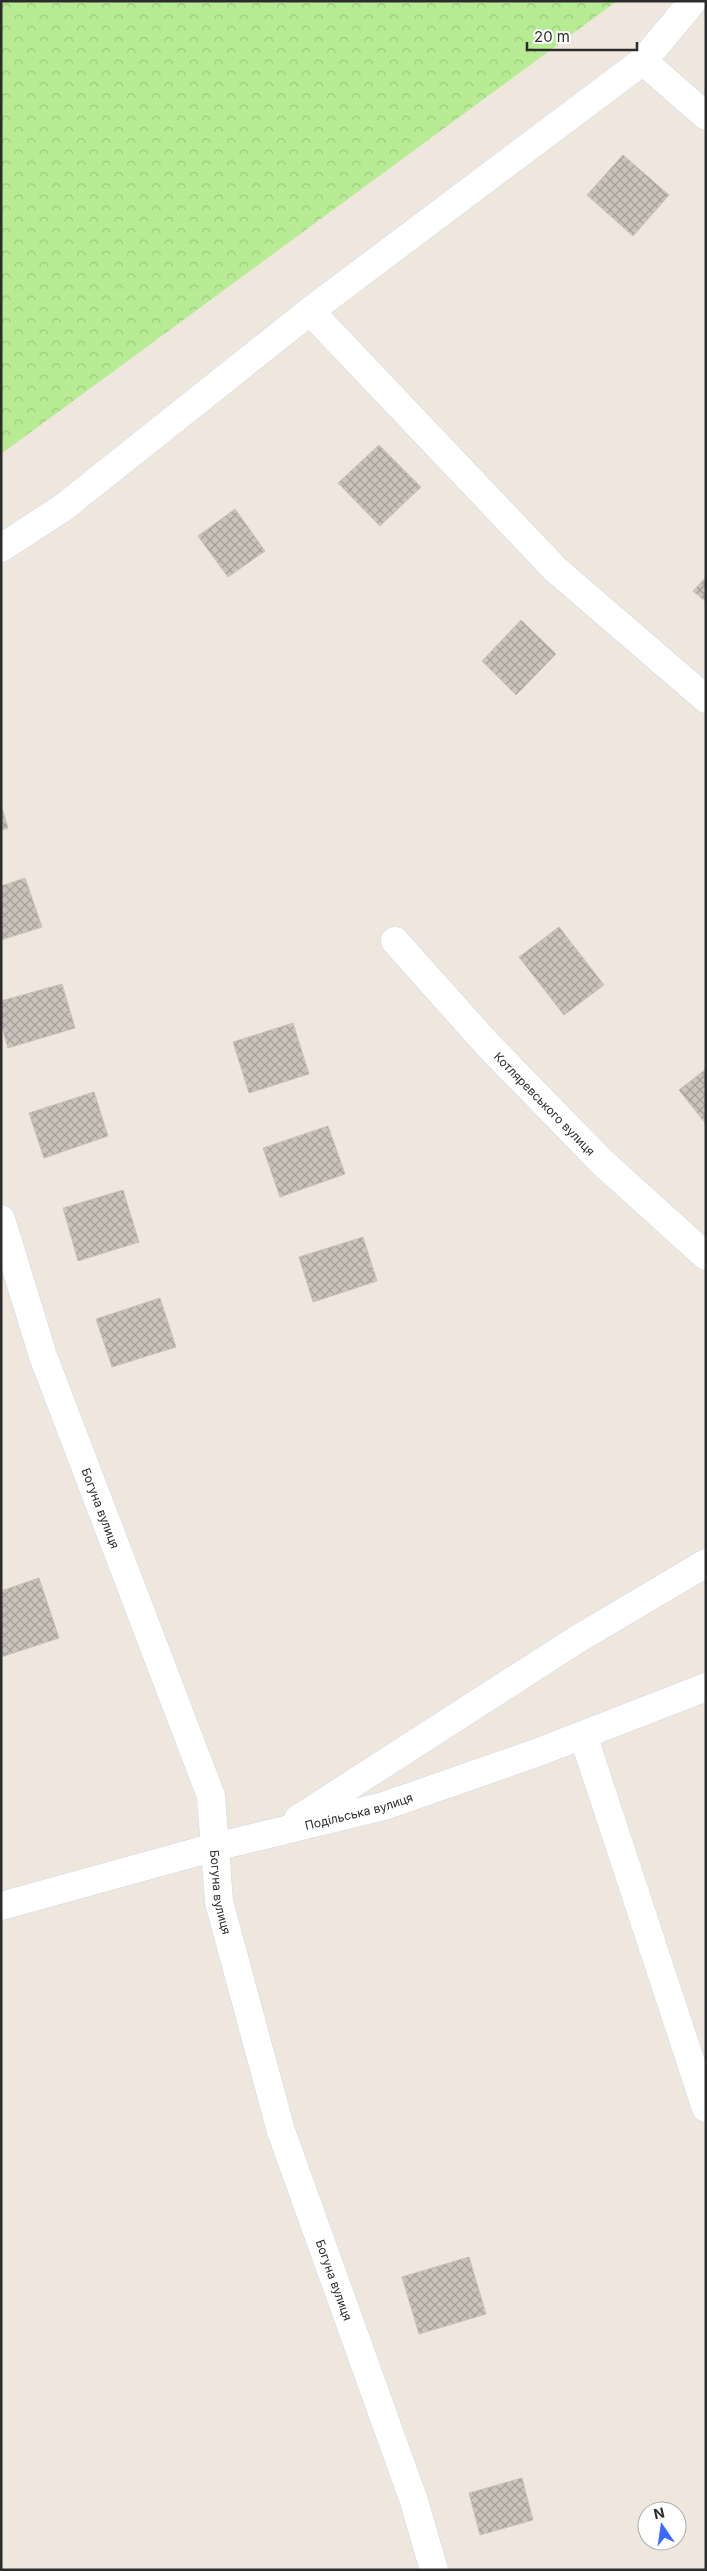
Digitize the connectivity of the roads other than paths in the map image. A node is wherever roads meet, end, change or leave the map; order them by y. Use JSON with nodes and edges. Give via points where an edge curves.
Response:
{"nodes":[{"id":1,"x":693,"y":1,"type":"edge"},
{"id":2,"x":643,"y":61,"type":"junction"},
{"id":3,"x":706,"y":116,"type":"edge"},
{"id":4,"x":310,"y":311,"type":"junction"},
{"id":5,"x":1,"y":548,"type":"edge"},
{"id":6,"x":706,"y":699,"type":"edge"},
{"id":7,"x":395,"y":941,"type":"dead end"},
{"id":8,"x":1,"y":1219,"type":"edge"},
{"id":9,"x":706,"y":1256,"type":"edge"},
{"id":10,"x":706,"y":1563,"type":"edge"},
{"id":11,"x":706,"y":1687,"type":"edge"},
{"id":12,"x":583,"y":1735,"type":"junction"},
{"id":13,"x":280,"y":1831,"type":"junction"},
{"id":14,"x":216,"y":1847,"type":"junction"},
{"id":15,"x":1,"y":1906,"type":"edge"},
{"id":16,"x":706,"y":2108,"type":"edge"},
{"id":17,"x":434,"y":2570,"type":"edge"}],
"edges":[{"from":1,"to":2,"type":"street"},
{"from":2,"to":3,"type":"street"},
{"from":2,"to":4,"type":"street"},
{"from":4,"to":5,"type":"street","via":[[64,507]]},
{"from":4,"to":6,"type":"street","via":[[555,569]]},
{"from":7,"to":9,"type":"street","name":"Котляревського вулиця","via":[[487,1044],[602,1162]]},
{"from":8,"to":14,"type":"street","name":"Богуна вулиця","via":[[43,1356],[211,1796]]},
{"from":10,"to":13,"type":"street","via":[[576,1640]]},
{"from":11,"to":12,"type":"street","name":"Подільська вулиця"},
{"from":12,"to":13,"type":"street","name":"Подільська вулиця","via":[[384,1806]]},
{"from":12,"to":16,"type":"street"},
{"from":13,"to":14,"type":"street","name":"Подільська вулиця"},
{"from":14,"to":15,"type":"street","name":"Подільська вулиця"},
{"from":14,"to":17,"type":"street","name":"Богуна вулиця","via":[[219,1902],[280,2131],[414,2501]]}]}
